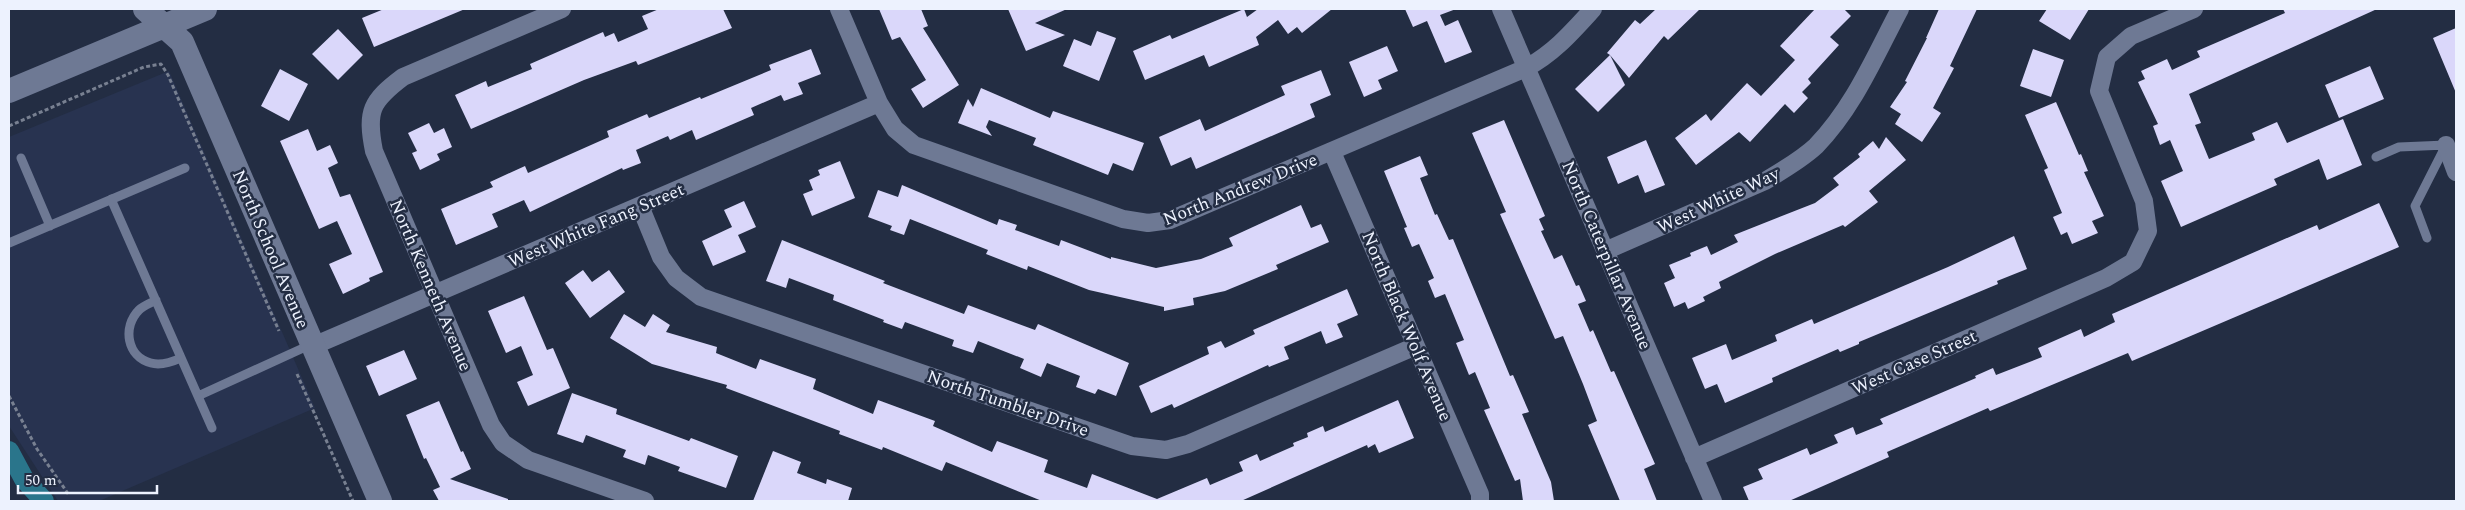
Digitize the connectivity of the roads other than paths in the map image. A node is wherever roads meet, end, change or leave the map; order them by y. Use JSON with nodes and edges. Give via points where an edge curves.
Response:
{"nodes":[{"id":1,"x":145,"y":9,"type":"edge"},
{"id":2,"x":205,"y":9,"type":"edge"},
{"id":3,"x":562,"y":9,"type":"edge"},
{"id":4,"x":839,"y":9,"type":"edge"},
{"id":5,"x":1501,"y":9,"type":"edge"},
{"id":6,"x":1593,"y":9,"type":"edge"},
{"id":7,"x":1900,"y":9,"type":"edge"},
{"id":8,"x":2194,"y":9,"type":"edge"},
{"id":9,"x":164,"y":26,"type":"junction"},
{"id":10,"x":1526,"y":68,"type":"junction"},
{"id":11,"x":9,"y":92,"type":"edge"},
{"id":12,"x":879,"y":103,"type":"junction"},
{"id":13,"x":2446,"y":145,"type":"junction"},
{"id":14,"x":1332,"y":152,"type":"junction"},
{"id":15,"x":2376,"y":157,"type":"dead end"},
{"id":16,"x":21,"y":158,"type":"dead end"},
{"id":17,"x":185,"y":168,"type":"dead end"},
{"id":18,"x":2456,"y":172,"type":"edge"},
{"id":19,"x":111,"y":200,"type":"junction"},
{"id":20,"x":640,"y":206,"type":"junction"},
{"id":21,"x":50,"y":226,"type":"junction"},
{"id":22,"x":2427,"y":238,"type":"dead end"},
{"id":23,"x":9,"y":243,"type":"edge"},
{"id":24,"x":1605,"y":251,"type":"junction"},
{"id":25,"x":435,"y":294,"type":"junction"},
{"id":26,"x":156,"y":300,"type":"junction"},
{"id":27,"x":313,"y":345,"type":"junction"},
{"id":28,"x":1416,"y":346,"type":"junction"},
{"id":29,"x":181,"y":358,"type":"junction"},
{"id":30,"x":198,"y":396,"type":"junction"},
{"id":31,"x":212,"y":428,"type":"dead end"},
{"id":32,"x":1694,"y":458,"type":"junction"},
{"id":33,"x":380,"y":501,"type":"edge"},
{"id":34,"x":645,"y":501,"type":"edge"},
{"id":35,"x":1480,"y":501,"type":"edge"},
{"id":36,"x":1712,"y":501,"type":"edge"}],
"edges":[{"from":1,"to":9,"type":"street","name":"North School Avenue"},
{"from":2,"to":9,"type":"street"},
{"from":3,"to":25,"type":"street","name":"North Kenneth Avenue","via":[[403,77],[385,90],[373,108],[369,125],[374,150]]},
{"from":4,"to":12,"type":"street","name":"North Andrew Drive"},
{"from":5,"to":10,"type":"street","name":"North Caterpillar Avenue"},
{"from":6,"to":10,"type":"street","name":"North Andrew Drive","via":[[1566,40]]},
{"from":7,"to":24,"type":"street","name":"West White Way","via":[[1854,98],[1814,147],[1765,181]]},
{"from":8,"to":32,"type":"street","name":"West Case Street","via":[[2131,36],[2107,57],[2099,91],[2144,202],[2148,231],[2133,262],[2106,278]]},
{"from":9,"to":11,"type":"street"},
{"from":9,"to":27,"type":"street","name":"North School Avenue","via":[[182,42]]},
{"from":10,"to":14,"type":"street","name":"North Andrew Drive"},
{"from":10,"to":24,"type":"street","name":"North Caterpillar Avenue"},
{"from":12,"to":14,"type":"street","name":"North Andrew Drive","via":[[895,129],[914,145],[1123,219],[1148,223],[1170,220]]},
{"from":12,"to":20,"type":"street","name":"West White Fang Street"},
{"from":13,"to":15,"type":"lane","via":[[2399,147]]},
{"from":13,"to":18,"type":"street"},
{"from":13,"to":22,"type":"lane","via":[[2415,206]]},
{"from":14,"to":28,"type":"street","name":"North Black Wolf Avenue"},
{"from":16,"to":21,"type":"lane"},
{"from":17,"to":19,"type":"lane"},
{"from":19,"to":21,"type":"lane"},
{"from":19,"to":26,"type":"lane"},
{"from":20,"to":25,"type":"street","name":"West White Fang Street"},
{"from":20,"to":28,"type":"street","name":"North Tumbler Drive","via":[[666,264],[676,278],[700,297],[1132,446],[1166,450],[1188,444]]},
{"from":21,"to":23,"type":"lane"},
{"from":24,"to":32,"type":"street","name":"North Caterpillar Avenue"},
{"from":25,"to":27,"type":"street","name":"West White Fang Street"},
{"from":25,"to":34,"type":"street","name":"North Kenneth Avenue","via":[[491,425],[503,443],[528,460]]},
{"from":26,"to":29,"type":"lane"},
{"from":26,"to":29,"type":"lane","via":[[139,310],[130,324],[128,340],[134,353],[150,363],[164,364]]},
{"from":27,"to":30,"type":"lane"},
{"from":27,"to":33,"type":"street","name":"North School Avenue"},
{"from":28,"to":35,"type":"street","name":"North Black Wolf Avenue","via":[[1480,494]]},
{"from":29,"to":30,"type":"lane"},
{"from":30,"to":31,"type":"lane"},
{"from":32,"to":36,"type":"street","name":"North Caterpillar Avenue"}]}
